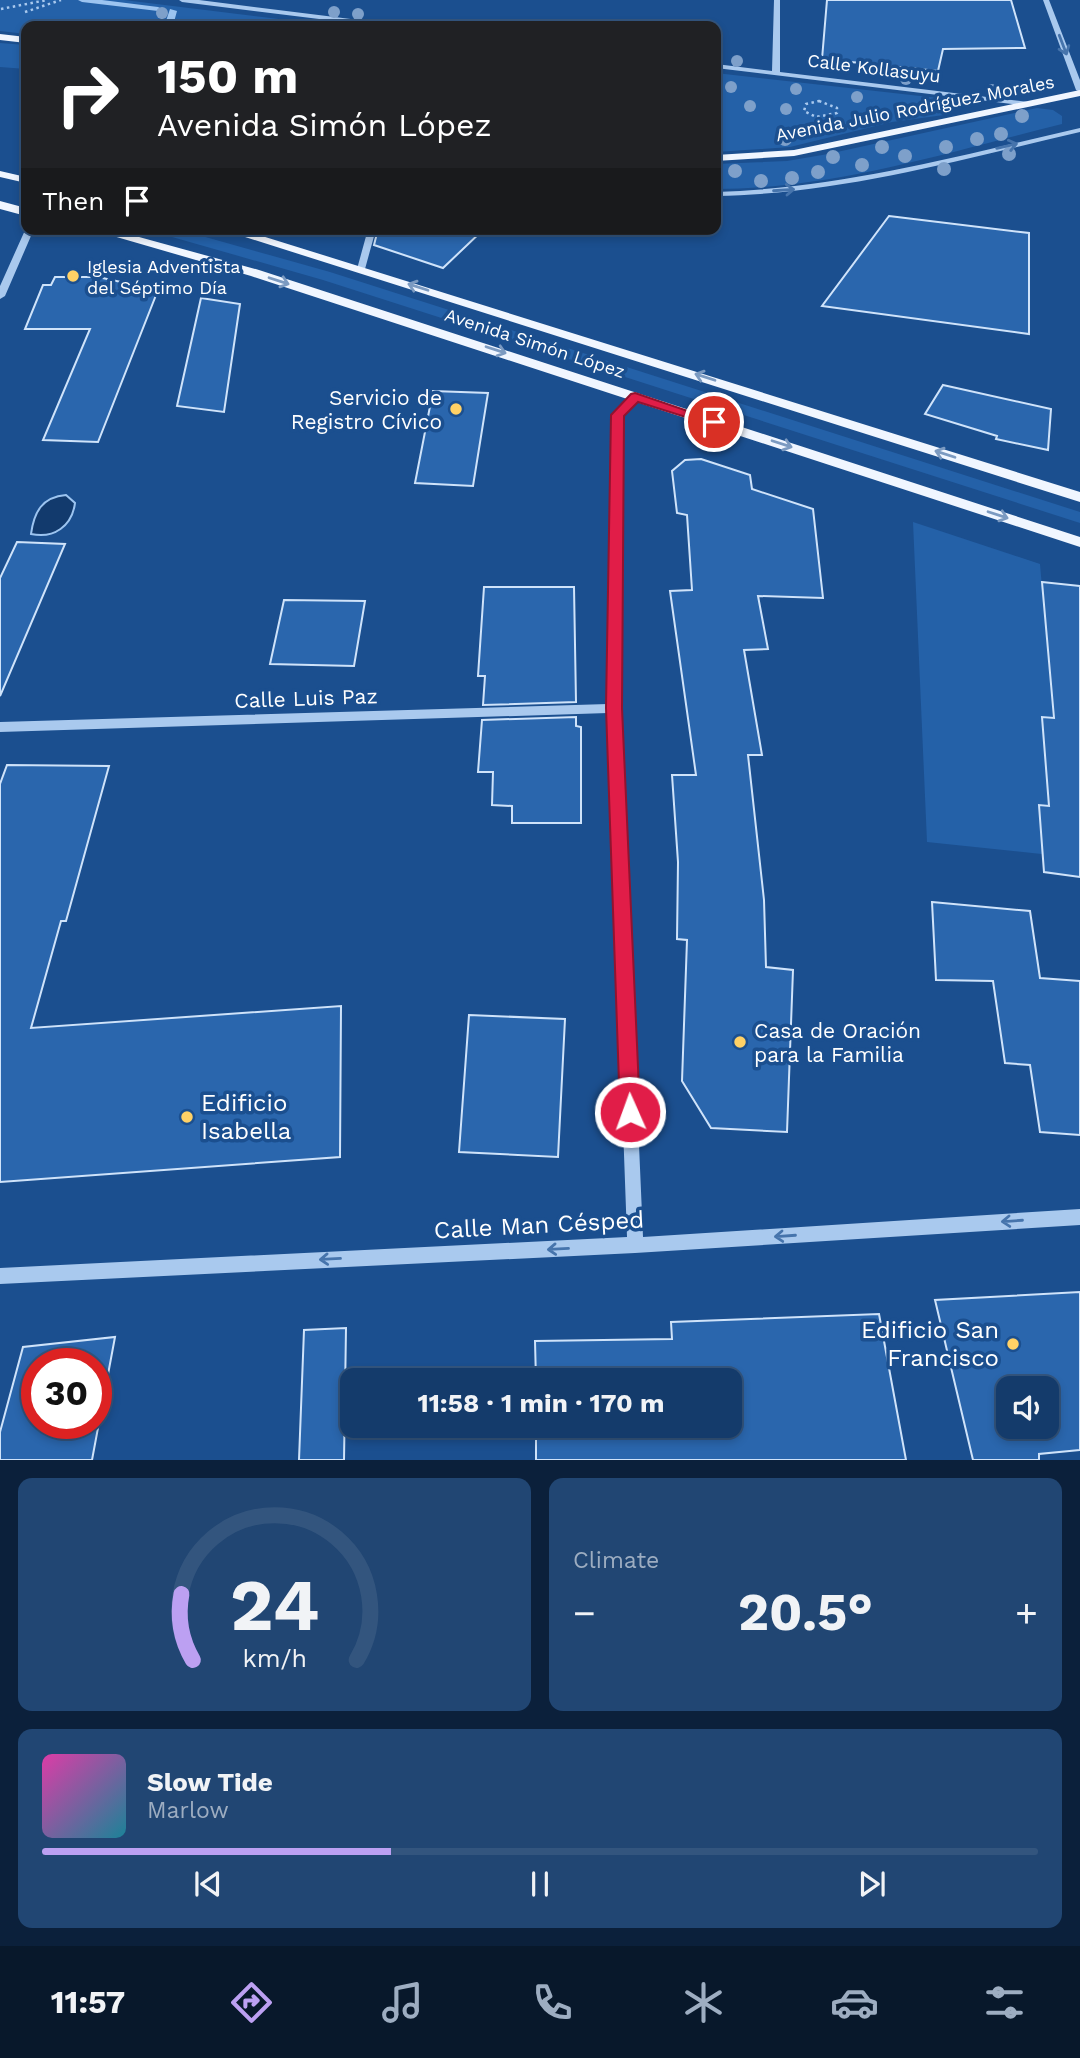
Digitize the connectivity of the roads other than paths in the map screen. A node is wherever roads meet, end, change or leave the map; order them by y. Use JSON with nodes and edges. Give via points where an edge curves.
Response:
{"nodes":[{"id":1,"x":182,"y":0,"type":"edge"},
{"id":2,"x":776,"y":0,"type":"edge"},
{"id":3,"x":1046,"y":0,"type":"edge"},
{"id":4,"x":351,"y":21,"type":"edge"},
{"id":5,"x":0,"y":37,"type":"edge"},
{"id":6,"x":21,"y":39,"type":"edge"},
{"id":7,"x":721,"y":67,"type":"edge"},
{"id":8,"x":776,"y":73,"type":"junction"},
{"id":9,"x":1080,"y":91,"type":"edge"},
{"id":10,"x":1029,"y":104,"type":"junction"},
{"id":11,"x":1080,"y":130,"type":"edge"},
{"id":12,"x":721,"y":158,"type":"edge"},
{"id":13,"x":0,"y":174,"type":"edge"},
{"id":14,"x":21,"y":179,"type":"edge"},
{"id":15,"x":721,"y":194,"type":"edge"},
{"id":16,"x":0,"y":205,"type":"edge"},
{"id":17,"x":21,"y":211,"type":"edge"},
{"id":18,"x":27,"y":235,"type":"edge"},
{"id":19,"x":117,"y":235,"type":"edge"},
{"id":20,"x":246,"y":235,"type":"edge"},
{"id":21,"x":370,"y":235,"type":"edge"},
{"id":22,"x":361,"y":269,"type":"junction"},
{"id":23,"x":0,"y":296,"type":"edge"},
{"id":24,"x":635,"y":397,"type":"junction"},
{"id":25,"x":1080,"y":497,"type":"edge"},
{"id":26,"x":1080,"y":542,"type":"edge"},
{"id":27,"x":614,"y":708,"type":"junction"},
{"id":28,"x":0,"y":727,"type":"edge"},
{"id":29,"x":1080,"y":1217,"type":"edge"},
{"id":30,"x":635,"y":1245,"type":"junction"},
{"id":31,"x":0,"y":1276,"type":"edge"}],
"edges":[{"from":1,"to":4,"type":"street"},
{"from":2,"to":8,"type":"street"},
{"from":3,"to":9,"type":"street","one_way":true},
{"from":5,"to":6,"type":"main road"},
{"from":7,"to":8,"type":"street","name":"Calle Kollasuyu"},
{"from":8,"to":10,"type":"street","name":"Calle Kollasuyu"},
{"from":9,"to":10,"type":"main road","name":"Avenida Julio Rodríguez Morales"},
{"from":10,"to":12,"type":"main road","name":"Avenida Julio Rodríguez Morales","via":[[794,153]]},
{"from":15,"to":11,"type":"street","one_way":true,"via":[[795,189],[878,175]]},
{"from":13,"to":14,"type":"main road"},
{"from":16,"to":17,"type":"main road"},
{"from":18,"to":23,"type":"street"},
{"from":19,"to":24,"type":"main road","name":"Avenida Simón López","one_way":true,"via":[[254,273]]},
{"from":20,"to":22,"type":"main road","name":"Avenida Simón López"},
{"from":21,"to":22,"type":"street"},
{"from":25,"to":22,"type":"main road","name":"Avenida Simón López","one_way":true},
{"from":24,"to":26,"type":"main road","name":"Avenida Simón López","one_way":true},
{"from":24,"to":27,"type":"street","via":[[617,415]]},
{"from":27,"to":28,"type":"street","name":"Calle Luis Paz"},
{"from":27,"to":30,"type":"street"},
{"from":29,"to":30,"type":"street","name":"Calle Man Césped","one_way":true},
{"from":30,"to":31,"type":"street","name":"Calle Man Césped","one_way":true}]}
